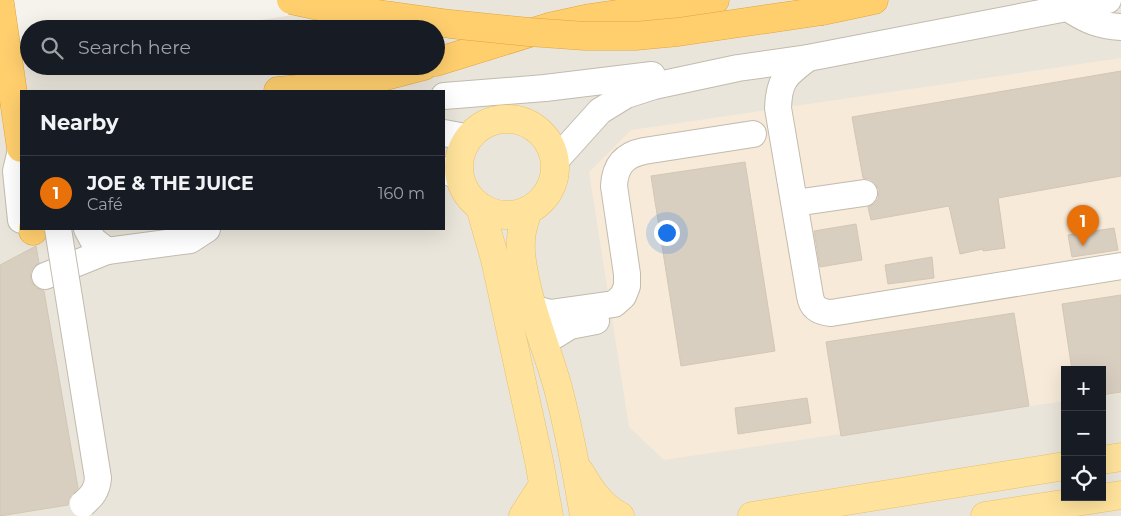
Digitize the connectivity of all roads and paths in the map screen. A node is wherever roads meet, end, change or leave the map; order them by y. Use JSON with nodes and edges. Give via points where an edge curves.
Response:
{"nodes":[{"id":1,"x":290,"y":0,"type":"edge"},
{"id":2,"x":715,"y":0,"type":"edge"},
{"id":3,"x":874,"y":0,"type":"edge"},
{"id":4,"x":1108,"y":0,"type":"edge"},
{"id":5,"x":0,"y":4,"type":"edge"},
{"id":6,"x":1068,"y":8,"type":"junction"},
{"id":7,"x":421,"y":20,"type":"edge"},
{"id":8,"x":445,"y":23,"type":"edge"},
{"id":9,"x":1121,"y":27,"type":"edge"},
{"id":10,"x":808,"y":58,"type":"junction"},
{"id":11,"x":445,"y":59,"type":"edge"},
{"id":12,"x":738,"y":68,"type":"junction"},
{"id":13,"x":390,"y":75,"type":"edge"},
{"id":14,"x":288,"y":90,"type":"edge"},
{"id":15,"x":445,"y":96,"type":"edge"},
{"id":16,"x":456,"y":136,"type":"edge"},
{"id":17,"x":20,"y":142,"type":"edge"},
{"id":18,"x":20,"y":153,"type":"edge"},
{"id":19,"x":555,"y":160,"type":"junction"},
{"id":20,"x":452,"y":173,"type":"edge"},
{"id":21,"x":20,"y":184,"type":"edge"},
{"id":22,"x":864,"y":193,"type":"dead end"},
{"id":23,"x":795,"y":203,"type":"junction"},
{"id":24,"x":480,"y":207,"type":"junction"},
{"id":25,"x":528,"y":210,"type":"junction"},
{"id":26,"x":34,"y":230,"type":"edge"},
{"id":27,"x":87,"y":230,"type":"edge"},
{"id":28,"x":205,"y":230,"type":"edge"},
{"id":29,"x":107,"y":251,"type":"junction"},
{"id":30,"x":1121,"y":266,"type":"edge"},
{"id":31,"x":45,"y":276,"type":"dead end"},
{"id":32,"x":530,"y":304,"type":"junction"},
{"id":33,"x":544,"y":342,"type":"junction"},
{"id":34,"x":1121,"y":457,"type":"edge"},
{"id":35,"x":1106,"y":459,"type":"edge"},
{"id":36,"x":574,"y":462,"type":"junction"},
{"id":37,"x":1061,"y":467,"type":"edge"},
{"id":38,"x":544,"y":485,"type":"junction"},
{"id":39,"x":1121,"y":494,"type":"edge"},
{"id":40,"x":83,"y":504,"type":"dead end"},
{"id":41,"x":523,"y":516,"type":"edge"},
{"id":42,"x":549,"y":516,"type":"edge"},
{"id":43,"x":584,"y":516,"type":"edge"},
{"id":44,"x":620,"y":516,"type":"edge"},
{"id":45,"x":752,"y":516,"type":"edge"},
{"id":46,"x":985,"y":516,"type":"edge"}],
"edges":[{"from":1,"to":7,"type":"highway","bridge":true},
{"from":2,"to":11,"type":"highway","via":[[590,18],[549,27]]},
{"from":3,"to":8,"type":"highway","bridge":true,"via":[[822,11],[635,36],[585,36]]},
{"from":4,"to":6,"type":"street"},
{"from":5,"to":17,"type":"highway"},
{"from":6,"to":9,"type":"street","via":[[1093,23]]},
{"from":6,"to":10,"type":"street"},
{"from":10,"to":12,"type":"street"},
{"from":10,"to":23,"type":"street","via":[[786,75],[778,96]]},
{"from":12,"to":15,"type":"street"},
{"from":12,"to":19,"type":"street","via":[[654,86],[626,96],[600,111]]},
{"from":13,"to":14,"type":"highway","via":[[359,83]]},
{"from":16,"to":19,"type":"main road","via":[[494,121],[510,119],[526,123],[540,132],[550,145]]},
{"from":16,"to":20,"type":"main road","via":[[462,151],[459,164]]},
{"from":18,"to":21,"type":"street","via":[[16,171]]},
{"from":19,"to":25,"type":"main road","via":[[550,190]]},
{"from":20,"to":24,"type":"main road"},
{"from":22,"to":23,"type":"street"},
{"from":23,"to":30,"type":"street","via":[[811,303],[823,313]]},
{"from":24,"to":25,"type":"main road","via":[[509,215]]},
{"from":24,"to":38,"type":"main road","via":[[495,258]]},
{"from":25,"to":32,"type":"main road","via":[[520,252]]},
{"from":26,"to":40,"type":"street","bridge":true,"via":[[98,478],[93,495]]},
{"from":27,"to":29,"type":"street"},
{"from":28,"to":29,"type":"street","via":[[190,240]]},
{"from":29,"to":31,"type":"street"},
{"from":32,"to":33,"type":"main road"},
{"from":32,"to":33,"type":"street","via":[[541,311],[559,312],[614,304],[623,296],[627,274],[614,186],[616,171],[625,158],[644,151],[753,140],[636,163],[628,169],[624,188],[639,289],[635,309],[627,316],[570,326]]},
{"from":33,"to":36,"type":"main road","via":[[559,391]]},
{"from":34,"to":35,"type":"main road"},
{"from":36,"to":43,"type":"main road"},
{"from":36,"to":44,"type":"main road","via":[[597,497]]},
{"from":37,"to":45,"type":"main road"},
{"from":38,"to":41,"type":"main road"},
{"from":38,"to":42,"type":"main road"},
{"from":39,"to":46,"type":"main road"}]}
